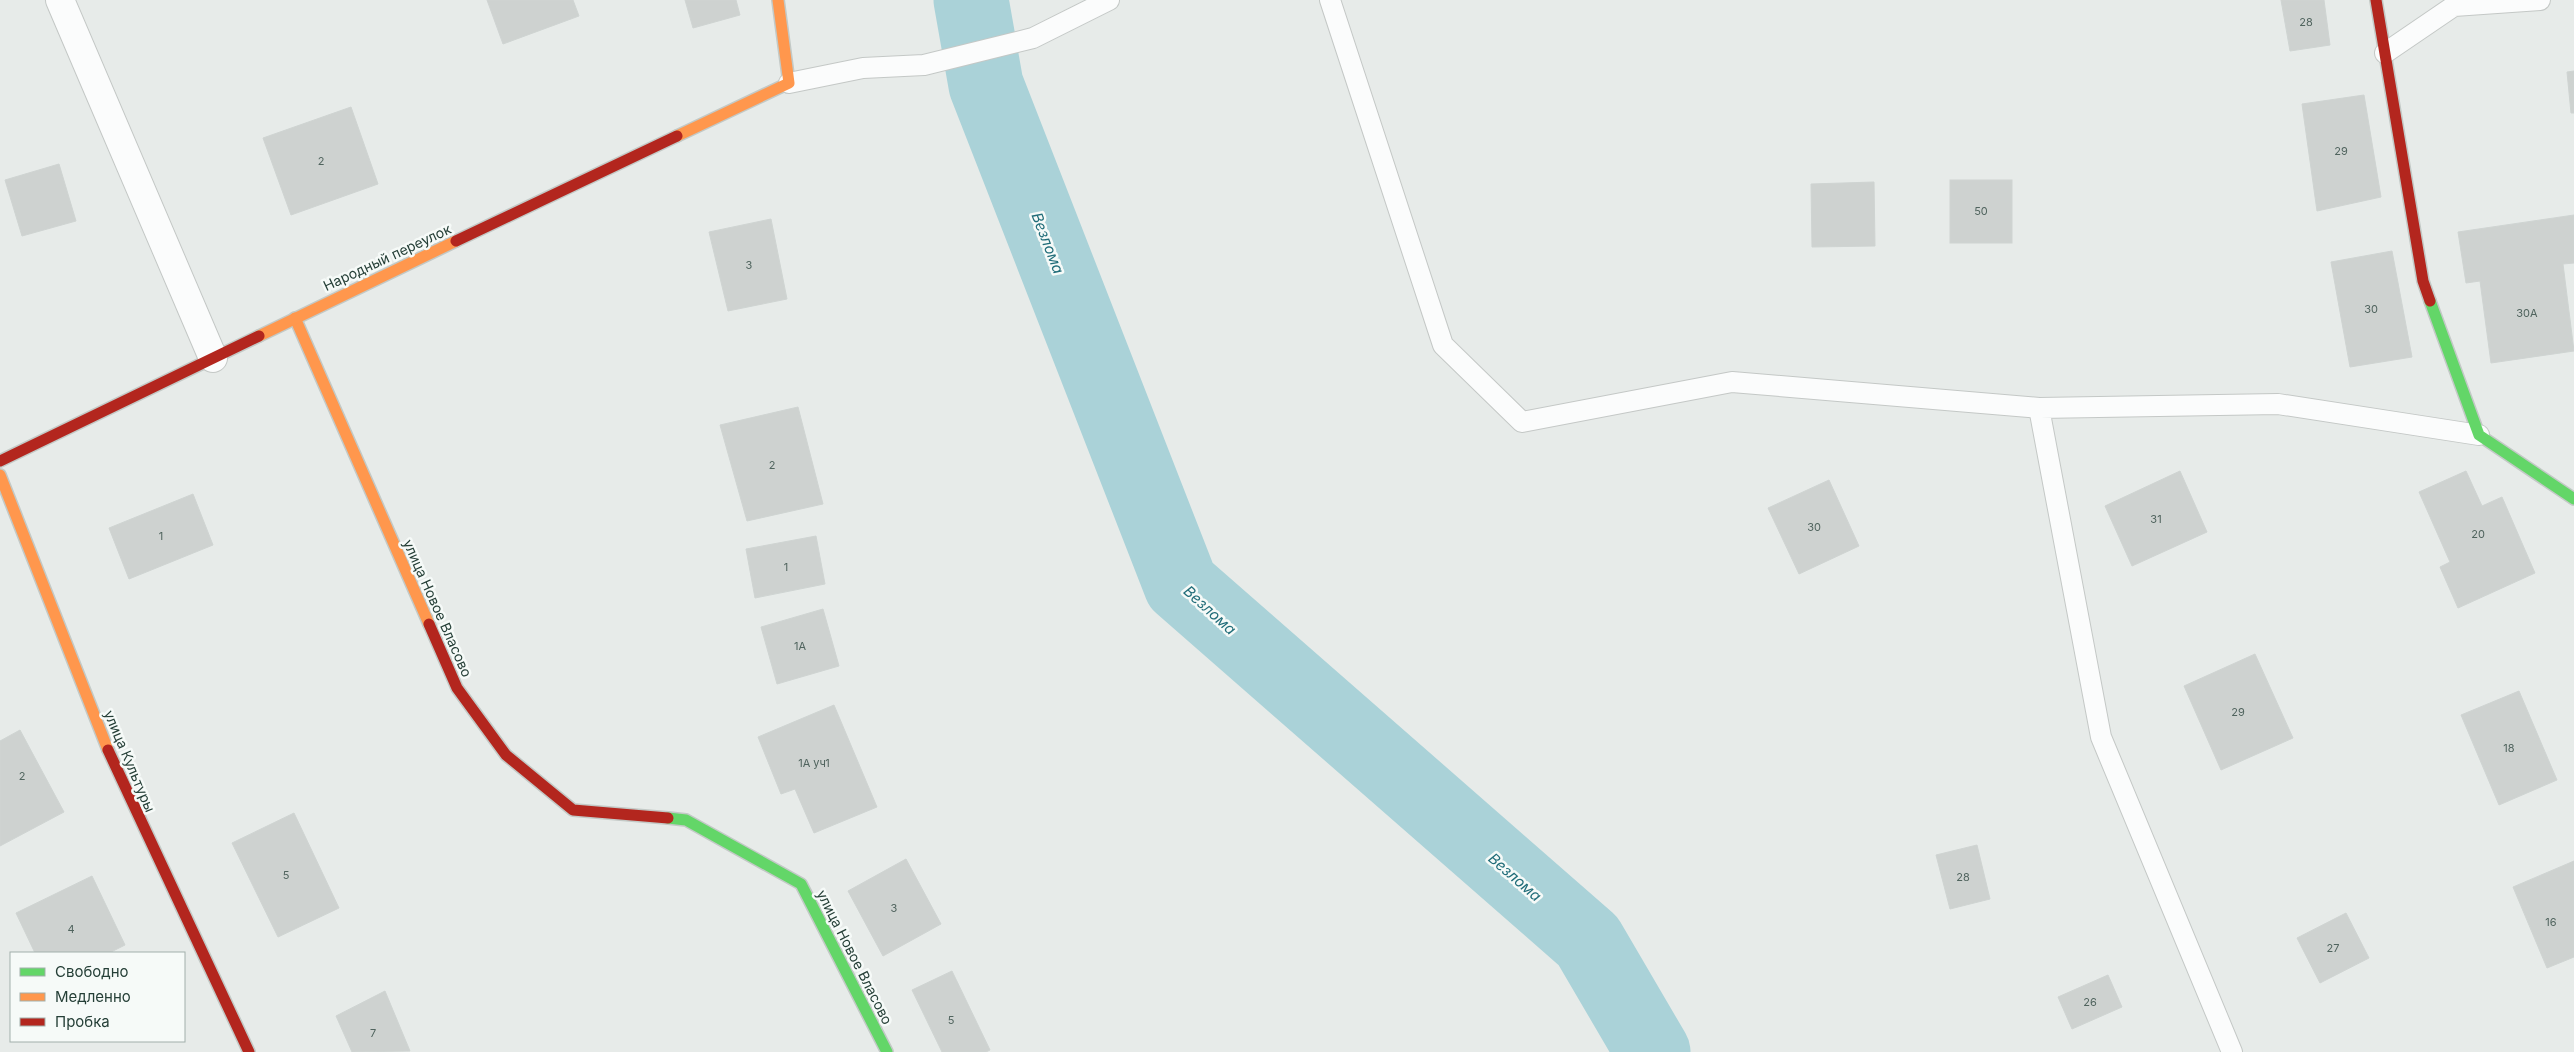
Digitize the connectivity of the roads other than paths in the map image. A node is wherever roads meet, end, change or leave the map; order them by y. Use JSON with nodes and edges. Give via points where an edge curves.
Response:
{"nodes":[{"id":1,"x":60,"y":0,"type":"edge"},
{"id":2,"x":778,"y":0,"type":"edge"},
{"id":3,"x":1109,"y":0,"type":"edge"},
{"id":4,"x":1330,"y":0,"type":"edge"},
{"id":5,"x":2376,"y":0,"type":"edge"},
{"id":6,"x":2540,"y":0,"type":"edge"},
{"id":7,"x":2385,"y":53,"type":"junction"},
{"id":8,"x":789,"y":83,"type":"junction"},
{"id":9,"x":295,"y":318,"type":"junction"},
{"id":10,"x":213,"y":358,"type":"junction"},
{"id":11,"x":2039,"y":408,"type":"junction"},
{"id":12,"x":2480,"y":435,"type":"junction"},
{"id":13,"x":0,"y":461,"type":"edge"},
{"id":14,"x":0,"y":475,"type":"edge"},
{"id":15,"x":2574,"y":499,"type":"edge"},
{"id":16,"x":249,"y":1052,"type":"edge"},
{"id":17,"x":886,"y":1052,"type":"edge"},
{"id":18,"x":2232,"y":1052,"type":"edge"}],
"edges":[{"from":1,"to":10,"type":"street"},
{"from":2,"to":8,"type":"street"},
{"from":3,"to":8,"type":"lane","via":[[1033,38],[924,65],[863,68]]},
{"from":4,"to":11,"type":"lane","via":[[1443,345],[1522,422],[1732,382]]},
{"from":5,"to":7,"type":"street"},
{"from":6,"to":7,"type":"lane","via":[[2454,6]]},
{"from":7,"to":12,"type":"street","via":[[2423,281]]},
{"from":8,"to":9,"type":"street","name":"Народный переулок"},
{"from":9,"to":10,"type":"street","name":"Народный переулок"},
{"from":9,"to":17,"type":"street","name":"улица Новое Власово","via":[[457,688],[506,755],[573,810],[686,820],[801,884]]},
{"from":10,"to":13,"type":"street","name":"Народный переулок"},
{"from":11,"to":12,"type":"lane","via":[[2278,404]]},
{"from":11,"to":18,"type":"lane","via":[[2101,737]]},
{"from":12,"to":15,"type":"street"},
{"from":14,"to":16,"type":"street","name":"улица Культуры","via":[[117,773]]}]}
